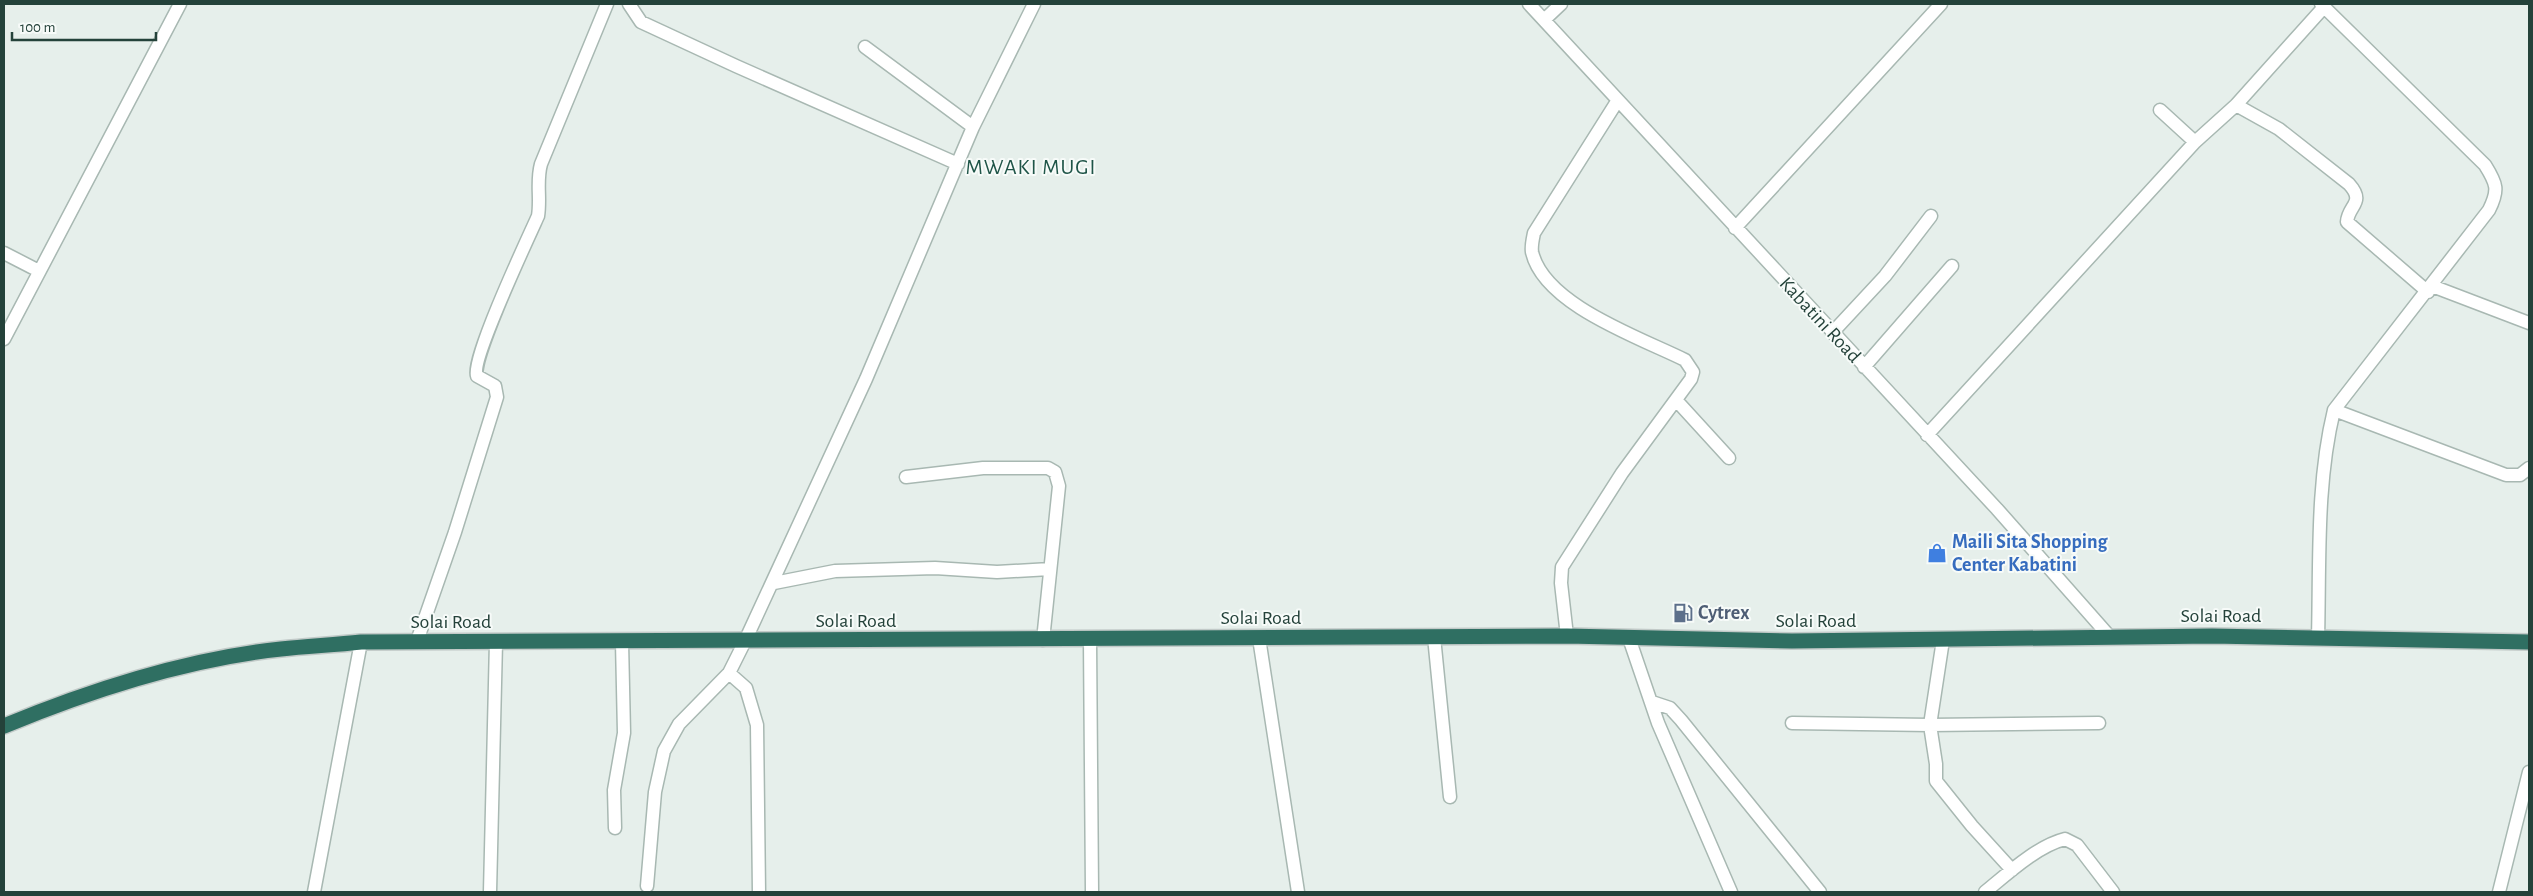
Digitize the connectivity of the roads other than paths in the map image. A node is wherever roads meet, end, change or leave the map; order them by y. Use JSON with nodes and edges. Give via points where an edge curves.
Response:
{"nodes":[{"id":1,"x":180,"y":4,"type":"edge"},
{"id":2,"x":607,"y":4,"type":"edge"},
{"id":3,"x":628,"y":4,"type":"edge"},
{"id":4,"x":1034,"y":4,"type":"edge"},
{"id":5,"x":1529,"y":4,"type":"edge"},
{"id":6,"x":1561,"y":4,"type":"edge"},
{"id":7,"x":1941,"y":4,"type":"edge"},
{"id":8,"x":2322,"y":5,"type":"edge"},
{"id":9,"x":1544,"y":20,"type":"junction"},
{"id":10,"x":865,"y":48,"type":"dead end"},
{"id":11,"x":1618,"y":100,"type":"junction"},
{"id":12,"x":2236,"y":105,"type":"junction"},
{"id":13,"x":2160,"y":110,"type":"dead end"},
{"id":14,"x":973,"y":127,"type":"junction"},
{"id":15,"x":2195,"y":142,"type":"junction"},
{"id":16,"x":958,"y":164,"type":"junction"},
{"id":17,"x":1931,"y":216,"type":"dead end"},
{"id":18,"x":1735,"y":228,"type":"junction"},
{"id":19,"x":4,"y":253,"type":"edge"},
{"id":20,"x":1952,"y":266,"type":"dead end"},
{"id":21,"x":39,"y":271,"type":"junction"},
{"id":22,"x":2430,"y":289,"type":"junction"},
{"id":23,"x":2529,"y":324,"type":"edge"},
{"id":24,"x":1832,"y":333,"type":"junction"},
{"id":25,"x":4,"y":339,"type":"edge"},
{"id":26,"x":1864,"y":367,"type":"junction"},
{"id":27,"x":1676,"y":400,"type":"junction"},
{"id":28,"x":2334,"y":410,"type":"junction"},
{"id":29,"x":1927,"y":435,"type":"junction"},
{"id":30,"x":1729,"y":458,"type":"dead end"},
{"id":31,"x":2529,"y":468,"type":"edge"},
{"id":32,"x":906,"y":477,"type":"dead end"},
{"id":33,"x":1050,"y":569,"type":"junction"},
{"id":34,"x":774,"y":583,"type":"junction"},
{"id":35,"x":1567,"y":636,"type":"junction"},
{"id":36,"x":1434,"y":637,"type":"junction"},
{"id":37,"x":2110,"y":637,"type":"junction"},
{"id":38,"x":1259,"y":638,"type":"junction"},
{"id":39,"x":1629,"y":638,"type":"junction"},
{"id":40,"x":2318,"y":638,"type":"junction"},
{"id":41,"x":1043,"y":640,"type":"junction"},
{"id":42,"x":1090,"y":640,"type":"junction"},
{"id":43,"x":1943,"y":640,"type":"junction"},
{"id":44,"x":745,"y":641,"type":"junction"},
{"id":45,"x":361,"y":642,"type":"junction"},
{"id":46,"x":417,"y":642,"type":"junction"},
{"id":47,"x":496,"y":642,"type":"junction"},
{"id":48,"x":622,"y":642,"type":"junction"},
{"id":49,"x":2529,"y":642,"type":"edge"},
{"id":50,"x":729,"y":673,"type":"junction"},
{"id":51,"x":1652,"y":702,"type":"junction"},
{"id":52,"x":1792,"y":723,"type":"dead end"},
{"id":53,"x":2099,"y":723,"type":"dead end"},
{"id":54,"x":1930,"y":725,"type":"junction"},
{"id":55,"x":4,"y":726,"type":"edge"},
{"id":56,"x":2529,"y":772,"type":"edge"},
{"id":57,"x":1450,"y":797,"type":"dead end"},
{"id":58,"x":615,"y":828,"type":"dead end"},
{"id":59,"x":2012,"y":870,"type":"junction"},
{"id":60,"x":647,"y":886,"type":"dead end"},
{"id":61,"x":314,"y":892,"type":"edge"},
{"id":62,"x":490,"y":892,"type":"edge"},
{"id":63,"x":759,"y":892,"type":"edge"},
{"id":64,"x":1092,"y":892,"type":"edge"},
{"id":65,"x":1298,"y":892,"type":"edge"},
{"id":66,"x":1731,"y":892,"type":"edge"},
{"id":67,"x":1820,"y":892,"type":"edge"},
{"id":68,"x":1985,"y":892,"type":"edge"},
{"id":69,"x":2113,"y":892,"type":"edge"},
{"id":70,"x":2499,"y":892,"type":"edge"}],
"edges":[{"from":1,"to":21,"type":"street"},
{"from":2,"to":46,"type":"street","via":[[541,164],[537,183],[538,216],[475,369],[477,376],[495,386],[497,396]]},
{"from":3,"to":16,"type":"street","via":[[641,22]]},
{"from":4,"to":14,"type":"street"},
{"from":5,"to":9,"type":"street","name":"Kabatini Road"},
{"from":6,"to":9,"type":"street"},
{"from":7,"to":18,"type":"street"},
{"from":8,"to":12,"type":"street"},
{"from":8,"to":22,"type":"street","via":[[2485,165],[2494,179],[2497,196],[2489,210]]},
{"from":9,"to":11,"type":"street","name":"Kabatini Road"},
{"from":10,"to":14,"type":"street"},
{"from":11,"to":18,"type":"street","name":"Kabatini Road"},
{"from":11,"to":27,"type":"street","via":[[1534,233],[1532,251],[1540,271],[1560,295],[1691,366],[1692,379]]},
{"from":12,"to":15,"type":"street"},
{"from":12,"to":22,"type":"street","via":[[2279,130],[2349,184],[2357,196],[2347,222]]},
{"from":13,"to":15,"type":"street"},
{"from":14,"to":16,"type":"street"},
{"from":15,"to":29,"type":"street"},
{"from":16,"to":34,"type":"street"},
{"from":17,"to":24,"type":"street","via":[[1885,276]]},
{"from":18,"to":24,"type":"street","name":"Kabatini Road"},
{"from":19,"to":21,"type":"street"},
{"from":20,"to":26,"type":"street"},
{"from":21,"to":25,"type":"street"},
{"from":22,"to":23,"type":"street"},
{"from":22,"to":28,"type":"street"},
{"from":24,"to":26,"type":"street","name":"Kabatini Road"},
{"from":26,"to":29,"type":"street","name":"Kabatini Road"},
{"from":27,"to":30,"type":"street"},
{"from":27,"to":35,"type":"street","via":[[1622,473],[1562,567]]},
{"from":28,"to":31,"type":"street","via":[[2506,475],[2520,476]]},
{"from":28,"to":40,"type":"street","via":[[2328,433],[2321,505]]},
{"from":29,"to":37,"type":"street","name":"Kabatini Road"},
{"from":32,"to":33,"type":"street","via":[[983,468],[1048,468],[1055,472],[1059,486]]},
{"from":33,"to":34,"type":"street","via":[[997,572],[935,568],[835,571]]},
{"from":33,"to":41,"type":"street"},
{"from":34,"to":44,"type":"street"},
{"from":35,"to":36,"type":"highway","name":"Solai Road"},
{"from":35,"to":39,"type":"highway","name":"Solai Road"},
{"from":36,"to":38,"type":"highway","name":"Solai Road"},
{"from":36,"to":57,"type":"street"},
{"from":37,"to":40,"type":"highway","name":"Solai Road"},
{"from":37,"to":43,"type":"highway","name":"Solai Road"},
{"from":38,"to":42,"type":"highway","name":"Solai Road"},
{"from":38,"to":65,"type":"street"},
{"from":39,"to":43,"type":"highway","name":"Solai Road"},
{"from":39,"to":51,"type":"street"},
{"from":40,"to":49,"type":"highway","name":"Solai Road"},
{"from":41,"to":42,"type":"highway","name":"Solai Road"},
{"from":41,"to":44,"type":"highway","name":"Solai Road"},
{"from":42,"to":64,"type":"street"},
{"from":43,"to":54,"type":"street"},
{"from":44,"to":48,"type":"highway","name":"Solai Road"},
{"from":44,"to":50,"type":"street"},
{"from":45,"to":46,"type":"highway","name":"Solai Road"},
{"from":45,"to":55,"type":"highway","name":"Solai Road","via":[[280,649],[170,670],[50,707]]},
{"from":45,"to":61,"type":"street"},
{"from":46,"to":47,"type":"highway","name":"Solai Road"},
{"from":47,"to":48,"type":"highway","name":"Solai Road"},
{"from":47,"to":62,"type":"street"},
{"from":48,"to":58,"type":"street","via":[[624,733],[614,790]]},
{"from":50,"to":60,"type":"street","via":[[679,724],[664,750],[655,792]]},
{"from":50,"to":63,"type":"street","via":[[746,688],[756,725]]},
{"from":51,"to":66,"type":"street","via":[[1692,805]]},
{"from":51,"to":67,"type":"street","via":[[1670,708],[1681,720]]},
{"from":52,"to":54,"type":"street"},
{"from":53,"to":54,"type":"street"},
{"from":54,"to":59,"type":"street","via":[[1936,781]]},
{"from":56,"to":70,"type":"street"},
{"from":59,"to":68,"type":"street"},
{"from":59,"to":69,"type":"street","via":[[2048,846],[2065,839],[2077,845]]}]}
